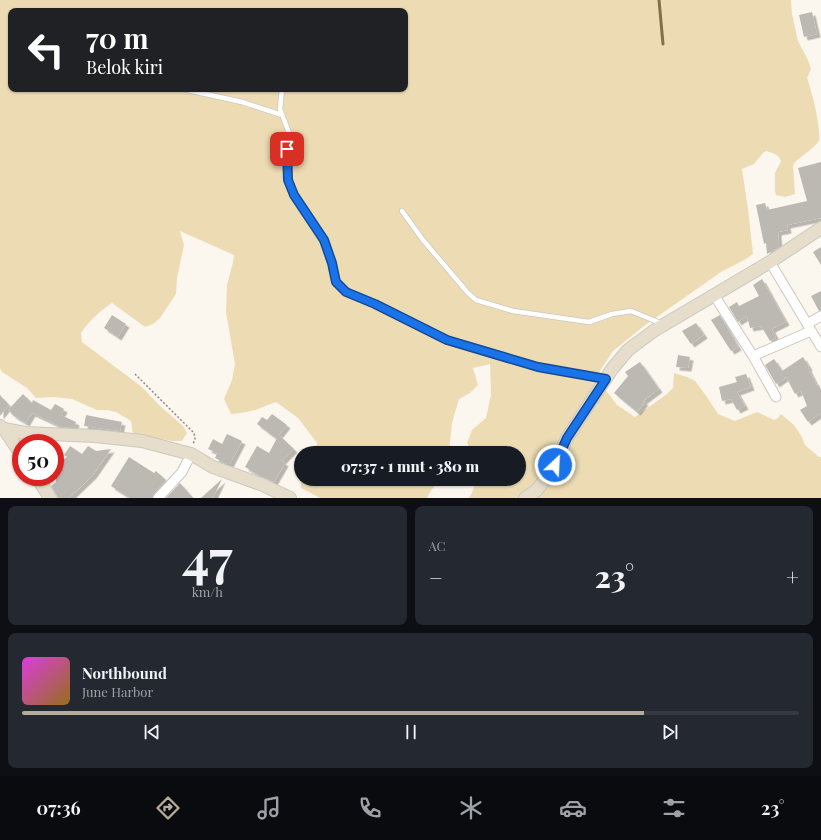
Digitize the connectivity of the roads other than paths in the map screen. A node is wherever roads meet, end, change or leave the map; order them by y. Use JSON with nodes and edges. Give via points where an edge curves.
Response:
{"nodes":[{"id":1,"x":197,"y":92,"type":"edge"},
{"id":2,"x":282,"y":92,"type":"edge"},
{"id":3,"x":282,"y":115,"type":"junction"},
{"id":4,"x":402,"y":211,"type":"dead end"},
{"id":5,"x":821,"y":228,"type":"edge"},
{"id":6,"x":770,"y":262,"type":"junction"},
{"id":7,"x":714,"y":295,"type":"junction"},
{"id":8,"x":821,"y":316,"type":"edge"},
{"id":9,"x":664,"y":324,"type":"junction"},
{"id":10,"x":809,"y":327,"type":"junction"},
{"id":11,"x":821,"y":347,"type":"edge"},
{"id":12,"x":753,"y":356,"type":"junction"},
{"id":13,"x":606,"y":379,"type":"junction"},
{"id":14,"x":776,"y":397,"type":"dead end"},
{"id":15,"x":2,"y":428,"type":"edge"},
{"id":16,"x":25,"y":433,"type":"joint"},
{"id":17,"x":12,"y":441,"type":"edge"},
{"id":18,"x":191,"y":454,"type":"junction"},
{"id":19,"x":43,"y":486,"type":"edge"},
{"id":20,"x":50,"y":498,"type":"edge"},
{"id":21,"x":158,"y":498,"type":"edge"},
{"id":22,"x":290,"y":498,"type":"edge"},
{"id":23,"x":525,"y":498,"type":"edge"}],
"edges":[{"from":1,"to":3,"type":"lane","via":[[242,102]]},
{"from":2,"to":3,"type":"lane"},
{"from":3,"to":13,"type":"lane","via":[[289,133],[288,180],[294,195],[324,240],[336,282],[346,292],[447,340],[538,367]]},
{"from":4,"to":9,"type":"lane","via":[[423,240],[476,300],[513,311],[589,322],[631,311]]},
{"from":5,"to":6,"type":"main road"},
{"from":6,"to":7,"type":"main road"},
{"from":6,"to":10,"type":"street"},
{"from":7,"to":9,"type":"main road"},
{"from":7,"to":12,"type":"street"},
{"from":8,"to":10,"type":"street"},
{"from":9,"to":13,"type":"main road","via":[[628,350]]},
{"from":10,"to":11,"type":"street"},
{"from":10,"to":12,"type":"street"},
{"from":12,"to":14,"type":"street"},
{"from":13,"to":23,"type":"main road","via":[[567,438],[555,465],[537,490]]},
{"from":15,"to":16,"type":"main road"},
{"from":15,"to":17,"type":"main road"},
{"from":16,"to":18,"type":"main road","via":[[142,441]]},
{"from":18,"to":21,"type":"street","via":[[182,472]]},
{"from":18,"to":22,"type":"main road","via":[[213,467]]},
{"from":19,"to":20,"type":"main road"}]}
